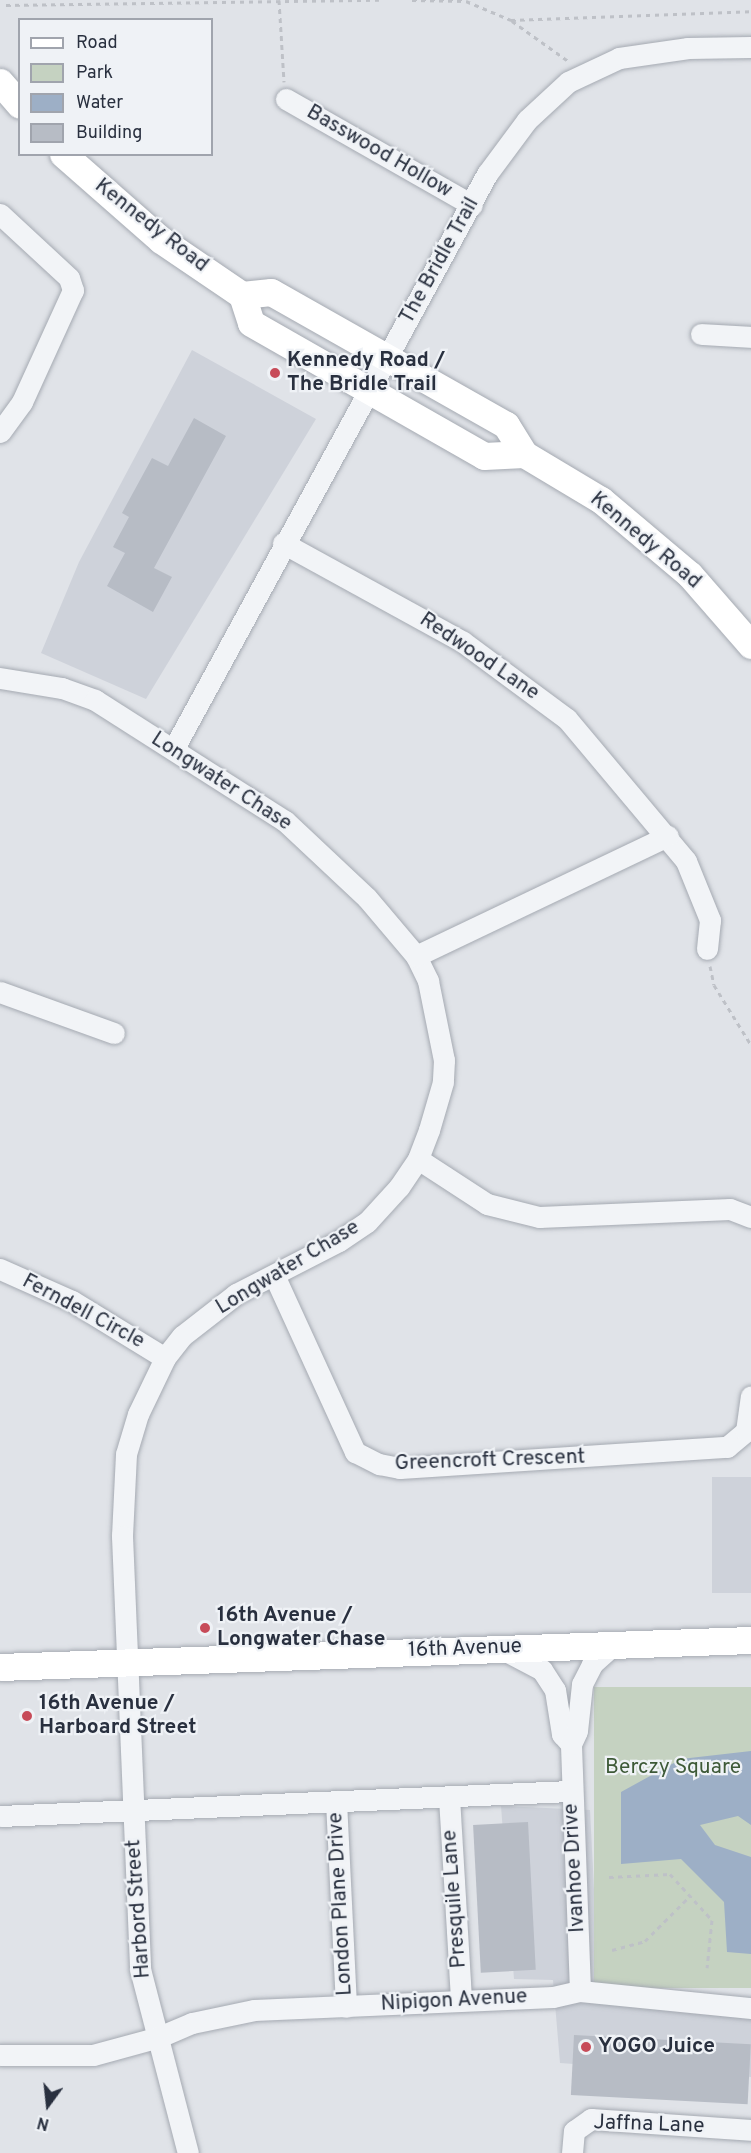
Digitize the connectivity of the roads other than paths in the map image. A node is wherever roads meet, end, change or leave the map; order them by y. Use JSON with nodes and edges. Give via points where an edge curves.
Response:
{"nodes":[{"id":1,"x":751,"y":47,"type":"edge"},
{"id":2,"x":0,"y":82,"type":"edge"},
{"id":3,"x":286,"y":99,"type":"road end"},
{"id":4,"x":18,"y":103,"type":"edge"},
{"id":5,"x":65,"y":156,"type":"edge"},
{"id":6,"x":472,"y":205,"type":"junction"},
{"id":7,"x":0,"y":214,"type":"edge"},
{"id":8,"x":242,"y":295,"type":"junction"},
{"id":9,"x":701,"y":334,"type":"dead end"},
{"id":10,"x":751,"y":337,"type":"edge"},
{"id":11,"x":387,"y":356,"type":"junction"},
{"id":12,"x":366,"y":389,"type":"junction"},
{"id":13,"x":0,"y":432,"type":"edge"},
{"id":14,"x":524,"y":454,"type":"junction"},
{"id":15,"x":283,"y":543,"type":"junction"},
{"id":16,"x":751,"y":645,"type":"edge"},
{"id":17,"x":0,"y":678,"type":"edge"},
{"id":18,"x":174,"y":748,"type":"junction"},
{"id":19,"x":668,"y":836,"type":"junction"},
{"id":20,"x":707,"y":949,"type":"road end"},
{"id":21,"x":416,"y":956,"type":"junction"},
{"id":22,"x":0,"y":992,"type":"edge"},
{"id":23,"x":114,"y":1033,"type":"dead end"},
{"id":24,"x":418,"y":1160,"type":"junction"},
{"id":25,"x":751,"y":1217,"type":"edge"},
{"id":26,"x":0,"y":1269,"type":"edge"},
{"id":27,"x":274,"y":1275,"type":"junction"},
{"id":28,"x":165,"y":1358,"type":"junction"},
{"id":29,"x":751,"y":1396,"type":"edge"},
{"id":30,"x":751,"y":1640,"type":"edge"},
{"id":31,"x":614,"y":1644,"type":"junction"},
{"id":32,"x":498,"y":1648,"type":"junction"},
{"id":33,"x":127,"y":1660,"type":"junction"},
{"id":34,"x":0,"y":1667,"type":"edge"},
{"id":35,"x":571,"y":1744,"type":"junction"},
{"id":36,"x":571,"y":1791,"type":"junction"},
{"id":37,"x":449,"y":1797,"type":"junction"},
{"id":38,"x":336,"y":1801,"type":"junction"},
{"id":39,"x":132,"y":1809,"type":"junction"},
{"id":40,"x":0,"y":1816,"type":"edge"},
{"id":41,"x":580,"y":1991,"type":"junction"},
{"id":42,"x":461,"y":2001,"type":"junction"},
{"id":43,"x":346,"y":2007,"type":"junction"},
{"id":44,"x":751,"y":2008,"type":"edge"},
{"id":45,"x":159,"y":2037,"type":"junction"},
{"id":46,"x":0,"y":2055,"type":"edge"},
{"id":47,"x":751,"y":2130,"type":"edge"},
{"id":48,"x":188,"y":2153,"type":"edge"},
{"id":49,"x":572,"y":2153,"type":"edge"}],
"edges":[{"from":1,"to":6,"type":"street","name":"The Bridle Trail","via":[[651,51],[584,73],[527,120],[487,174]]},
{"from":2,"to":4,"type":"main road"},
{"from":3,"to":6,"type":"street","name":"Basswood Hollow"},
{"from":5,"to":8,"type":"main road","name":"Kennedy Road","via":[[162,240]]},
{"from":6,"to":11,"type":"street","name":"The Bridle Trail"},
{"from":7,"to":13,"type":"street","via":[[69,278],[74,290],[22,402]]},
{"from":8,"to":11,"type":"main road","name":"Kennedy Road","via":[[271,292]]},
{"from":8,"to":12,"type":"main road","via":[[251,323]]},
{"from":9,"to":10,"type":"street"},
{"from":11,"to":12,"type":"street","name":"The Bridle Trail"},
{"from":11,"to":14,"type":"main road","name":"Kennedy Road","via":[[507,425]]},
{"from":12,"to":14,"type":"main road","via":[[484,456]]},
{"from":12,"to":15,"type":"street","name":"The Bridle Trail"},
{"from":14,"to":16,"type":"main road","name":"Kennedy Road","via":[[601,500],[690,574]]},
{"from":15,"to":18,"type":"street","name":"The Bridle Trail"},
{"from":15,"to":19,"type":"street","name":"Redwood Lane","via":[[397,604],[516,677],[567,719]]},
{"from":17,"to":18,"type":"street","name":"Longwater Chase","via":[[62,688],[95,700]]},
{"from":18,"to":21,"type":"street","name":"Longwater Chase","via":[[285,821],[375,905]]},
{"from":19,"to":20,"type":"street","name":"Redwood Lane","via":[[686,861],[710,920]]},
{"from":19,"to":21,"type":"street"},
{"from":21,"to":24,"type":"street","name":"Longwater Chase","via":[[428,981],[444,1060],[443,1082]]},
{"from":22,"to":23,"type":"street"},
{"from":24,"to":25,"type":"street","via":[[487,1204],[539,1217],[730,1209]]},
{"from":24,"to":27,"type":"street","name":"Longwater Chase","via":[[367,1222]]},
{"from":26,"to":28,"type":"street","name":"Ferndell Circle","via":[[72,1301]]},
{"from":27,"to":28,"type":"street","name":"Longwater Chase","via":[[236,1294],[182,1336]]},
{"from":27,"to":29,"type":"street","name":"Greencroft Crescent","via":[[355,1452],[379,1464],[400,1468],[727,1447],[746,1431]]},
{"from":28,"to":33,"type":"street","name":"Longwater Chase","via":[[138,1414],[126,1454],[122,1536]]},
{"from":30,"to":31,"type":"main road","name":"16th Avenue"},
{"from":31,"to":32,"type":"main road","name":"16th Avenue"},
{"from":31,"to":35,"type":"street","name":"Ivanhoe Drive","via":[[591,1664],[582,1684],[577,1731]]},
{"from":32,"to":33,"type":"main road","name":"16th Avenue"},
{"from":32,"to":35,"type":"street","name":"Ivanhoe Drive","via":[[542,1670],[555,1690],[562,1734]]},
{"from":33,"to":34,"type":"main road","name":"16th Avenue"},
{"from":33,"to":39,"type":"street","name":"Harbord Street"},
{"from":35,"to":36,"type":"street","name":"Ivanhoe Drive"},
{"from":36,"to":37,"type":"street"},
{"from":36,"to":41,"type":"street","name":"Ivanhoe Drive"},
{"from":37,"to":38,"type":"street"},
{"from":37,"to":42,"type":"street","name":"Presquile Lane"},
{"from":38,"to":39,"type":"street"},
{"from":38,"to":43,"type":"street","name":"London Plane Drive"},
{"from":39,"to":40,"type":"street"},
{"from":39,"to":45,"type":"street","name":"Harbord Street","via":[[140,1969]]},
{"from":41,"to":42,"type":"street","name":"Nipigon Avenue"},
{"from":41,"to":44,"type":"street","name":"Nipigon Avenue"},
{"from":42,"to":43,"type":"street","name":"Nipigon Avenue"},
{"from":43,"to":45,"type":"street","name":"Nipigon Avenue","via":[[254,2010],[192,2023]]},
{"from":45,"to":46,"type":"street","name":"Nipigon Avenue","via":[[93,2055]]},
{"from":45,"to":48,"type":"street","name":"Harbord Street"},
{"from":47,"to":49,"type":"street","name":"Jaffna Lane","via":[[591,2119],[573,2133]]}]}
